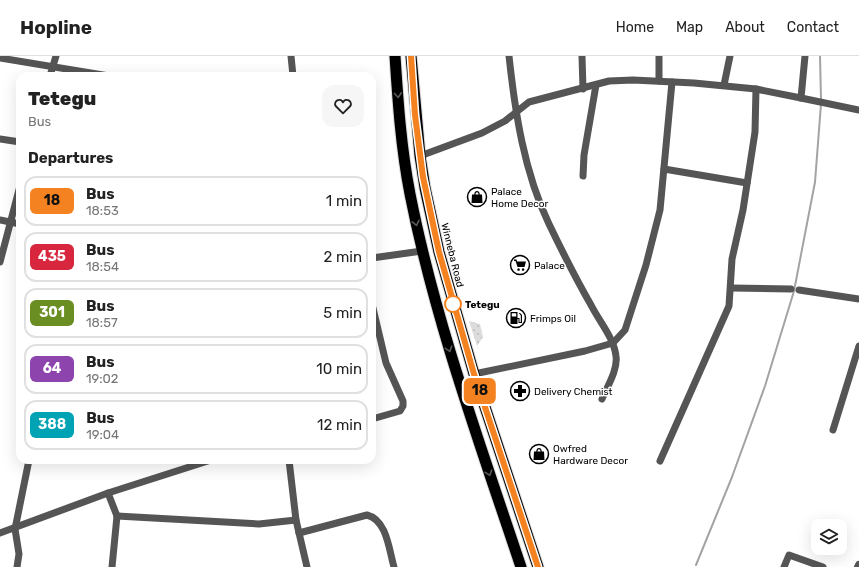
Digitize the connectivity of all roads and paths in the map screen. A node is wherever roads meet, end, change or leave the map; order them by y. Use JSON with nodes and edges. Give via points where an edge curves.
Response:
{"nodes":[{"id":1,"x":56,"y":56,"type":"edge"},
{"id":2,"x":291,"y":56,"type":"edge"},
{"id":3,"x":395,"y":56,"type":"edge"},
{"id":4,"x":411,"y":56,"type":"edge"},
{"id":5,"x":509,"y":56,"type":"edge"},
{"id":6,"x":582,"y":56,"type":"edge"},
{"id":7,"x":659,"y":56,"type":"edge"},
{"id":8,"x":730,"y":56,"type":"edge"},
{"id":9,"x":805,"y":56,"type":"edge"},
{"id":10,"x":0,"y":58,"type":"edge"},
{"id":11,"x":53,"y":66,"type":"junction"},
{"id":12,"x":51,"y":72,"type":"edge"},
{"id":13,"x":87,"y":72,"type":"edge"},
{"id":14,"x":293,"y":72,"type":"edge"},
{"id":15,"x":659,"y":81,"type":"junction"},
{"id":16,"x":672,"y":82,"type":"junction"},
{"id":17,"x":596,"y":85,"type":"junction"},
{"id":18,"x":724,"y":85,"type":"junction"},
{"id":19,"x":583,"y":89,"type":"junction"},
{"id":20,"x":756,"y":89,"type":"junction"},
{"id":21,"x":801,"y":98,"type":"junction"},
{"id":22,"x":517,"y":110,"type":"junction"},
{"id":23,"x":859,"y":110,"type":"edge"},
{"id":24,"x":0,"y":139,"type":"edge"},
{"id":25,"x":16,"y":141,"type":"edge"},
{"id":26,"x":420,"y":156,"type":"junction"},
{"id":27,"x":664,"y":169,"type":"junction"},
{"id":28,"x":583,"y":176,"type":"dead end"},
{"id":29,"x":747,"y":183,"type":"junction"},
{"id":30,"x":16,"y":204,"type":"edge"},
{"id":31,"x":0,"y":220,"type":"edge"},
{"id":32,"x":12,"y":222,"type":"junction"},
{"id":33,"x":16,"y":223,"type":"edge"},
{"id":34,"x":422,"y":251,"type":"junction"},
{"id":35,"x":376,"y":257,"type":"edge"},
{"id":36,"x":0,"y":262,"type":"edge"},
{"id":37,"x":731,"y":288,"type":"junction"},
{"id":38,"x":790,"y":289,"type":"dead end"},
{"id":39,"x":799,"y":290,"type":"dead end"},
{"id":40,"x":859,"y":299,"type":"edge"},
{"id":41,"x":376,"y":321,"type":"edge"},
{"id":42,"x":612,"y":343,"type":"junction"},
{"id":43,"x":859,"y":350,"type":"edge"},
{"id":44,"x":474,"y":374,"type":"junction"},
{"id":45,"x":602,"y":399,"type":"dead end"},
{"id":46,"x":376,"y":418,"type":"edge"},
{"id":47,"x":833,"y":430,"type":"dead end"},
{"id":48,"x":660,"y":461,"type":"dead end"},
{"id":49,"x":28,"y":464,"type":"edge"},
{"id":50,"x":199,"y":464,"type":"edge"},
{"id":51,"x":289,"y":464,"type":"edge"},
{"id":52,"x":108,"y":493,"type":"junction"},
{"id":53,"x":117,"y":516,"type":"junction"},
{"id":54,"x":296,"y":520,"type":"junction"},
{"id":55,"x":15,"y":529,"type":"junction"},
{"id":56,"x":0,"y":533,"type":"edge"},
{"id":57,"x":299,"y":533,"type":"junction"},
{"id":58,"x":17,"y":567,"type":"edge"},
{"id":59,"x":112,"y":567,"type":"edge"},
{"id":60,"x":307,"y":567,"type":"edge"},
{"id":61,"x":394,"y":567,"type":"edge"},
{"id":62,"x":521,"y":567,"type":"edge"},
{"id":63,"x":538,"y":567,"type":"edge"},
{"id":64,"x":784,"y":567,"type":"edge"},
{"id":65,"x":823,"y":567,"type":"edge"}],
"edges":[{"from":1,"to":11,"type":"street"},
{"from":2,"to":14,"type":"street"},
{"from":3,"to":34,"type":"highway","one_way":true,"via":[[404,159]]},
{"from":4,"to":26,"type":"highway","name":"Winneba Road"},
{"from":5,"to":22,"type":"street"},
{"from":6,"to":19,"type":"street"},
{"from":7,"to":15,"type":"street"},
{"from":8,"to":18,"type":"street"},
{"from":9,"to":21,"type":"street"},
{"from":10,"to":11,"type":"street"},
{"from":11,"to":12,"type":"street"},
{"from":11,"to":13,"type":"street"},
{"from":15,"to":16,"type":"street"},
{"from":15,"to":17,"type":"street","via":[[609,81]]},
{"from":16,"to":18,"type":"street"},
{"from":16,"to":27,"type":"street"},
{"from":17,"to":19,"type":"street"},
{"from":17,"to":28,"type":"street"},
{"from":18,"to":20,"type":"street"},
{"from":19,"to":22,"type":"street","via":[[529,102]]},
{"from":20,"to":21,"type":"street"},
{"from":20,"to":29,"type":"street","via":[[755,132]]},
{"from":21,"to":23,"type":"street"},
{"from":22,"to":26,"type":"street","via":[[505,121],[482,133]]},
{"from":22,"to":42,"type":"street","via":[[537,196]]},
{"from":24,"to":25,"type":"street"},
{"from":26,"to":44,"type":"highway","name":"Winneba Road","via":[[439,252]]},
{"from":27,"to":29,"type":"street"},
{"from":27,"to":42,"type":"street","via":[[660,210],[646,265],[625,330]]},
{"from":29,"to":37,"type":"street","via":[[732,258]]},
{"from":30,"to":32,"type":"street"},
{"from":31,"to":32,"type":"street"},
{"from":32,"to":33,"type":"street"},
{"from":32,"to":36,"type":"street"},
{"from":34,"to":35,"type":"street"},
{"from":34,"to":62,"type":"highway","one_way":true,"via":[[458,379]]},
{"from":37,"to":38,"type":"street"},
{"from":37,"to":48,"type":"street","via":[[729,306],[717,336],[685,401]]},
{"from":39,"to":40,"type":"street"},
{"from":41,"to":46,"type":"street","via":[[386,363],[403,401],[400,411]]},
{"from":42,"to":44,"type":"street","via":[[568,356]]},
{"from":42,"to":45,"type":"street","via":[[617,357],[615,369]]},
{"from":43,"to":47,"type":"street"},
{"from":44,"to":63,"type":"highway","name":"Winneba Road"},
{"from":49,"to":55,"type":"street"},
{"from":50,"to":52,"type":"street"},
{"from":51,"to":54,"type":"street"},
{"from":52,"to":53,"type":"street"},
{"from":52,"to":55,"type":"street"},
{"from":53,"to":54,"type":"street","via":[[259,524]]},
{"from":53,"to":59,"type":"street"},
{"from":54,"to":57,"type":"street"},
{"from":55,"to":56,"type":"street"},
{"from":55,"to":58,"type":"street","via":[[19,554]]},
{"from":57,"to":60,"type":"street"},
{"from":57,"to":61,"type":"street","via":[[367,515],[373,517],[382,526]]},
{"from":64,"to":65,"type":"street","via":[[789,555]]}]}
